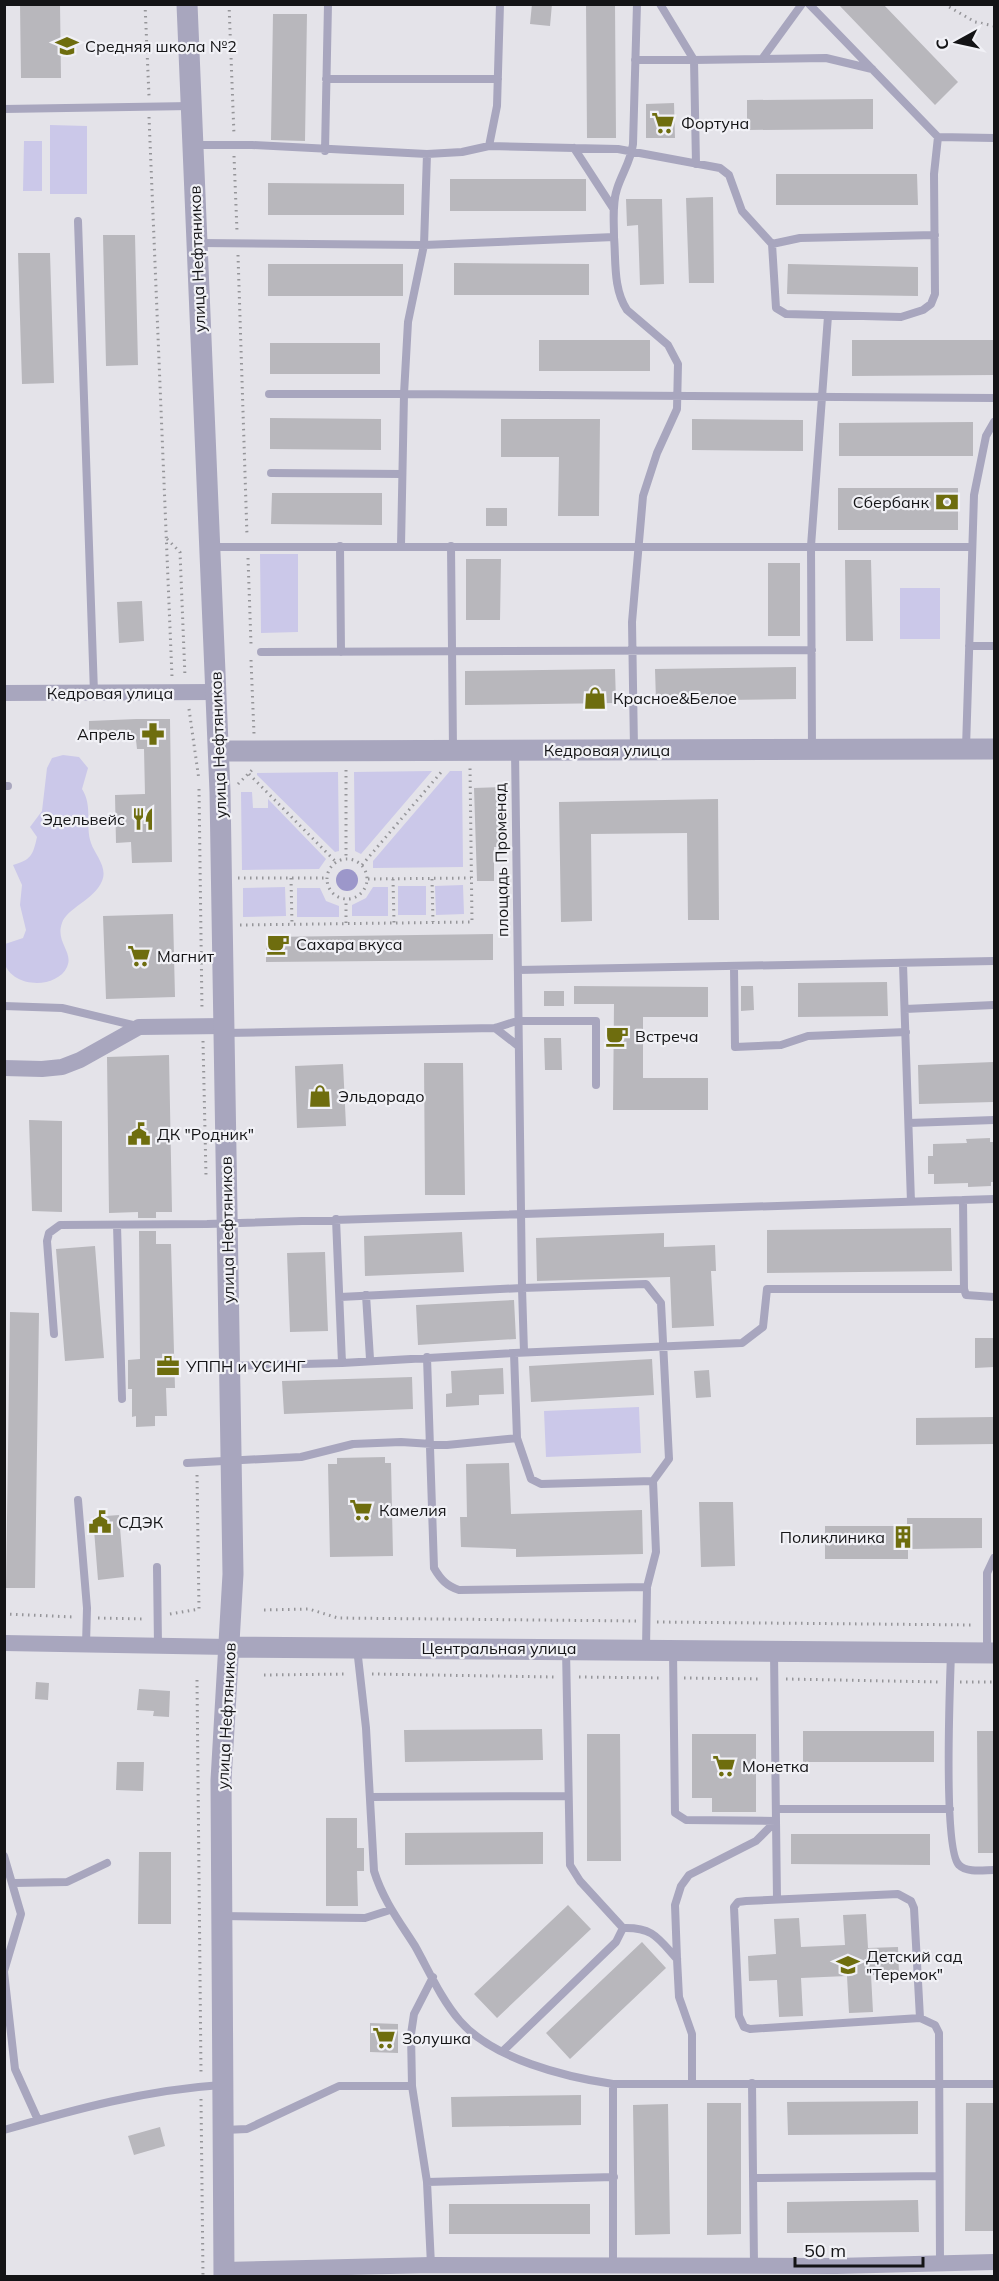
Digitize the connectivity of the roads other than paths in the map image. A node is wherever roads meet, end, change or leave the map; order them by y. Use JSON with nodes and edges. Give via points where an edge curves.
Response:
{"nodes":[{"id":1,"x":188,"y":4,"type":"edge"},
{"id":2,"x":328,"y":4,"type":"edge"},
{"id":3,"x":500,"y":4,"type":"edge"},
{"id":4,"x":636,"y":4,"type":"edge"},
{"id":5,"x":660,"y":4,"type":"edge"},
{"id":6,"x":802,"y":4,"type":"edge"},
{"id":7,"x":809,"y":4,"type":"edge"},
{"id":8,"x":762,"y":59,"type":"junction"},
{"id":9,"x":635,"y":60,"type":"junction"},
{"id":10,"x":694,"y":60,"type":"junction"},
{"id":11,"x":872,"y":69,"type":"junction"},
{"id":12,"x":326,"y":79,"type":"junction"},
{"id":13,"x":498,"y":79,"type":"junction"},
{"id":14,"x":191,"y":106,"type":"junction"},
{"id":15,"x":4,"y":109,"type":"edge"},
{"id":16,"x":938,"y":137,"type":"junction"},
{"id":17,"x":994,"y":138,"type":"edge"},
{"id":18,"x":193,"y":145,"type":"junction"},
{"id":19,"x":489,"y":146,"type":"junction"},
{"id":20,"x":574,"y":148,"type":"junction"},
{"id":21,"x":325,"y":151,"type":"junction"},
{"id":22,"x":632,"y":153,"type":"junction"},
{"id":23,"x":427,"y":154,"type":"junction"},
{"id":24,"x":696,"y":164,"type":"junction"},
{"id":25,"x":613,"y":208,"type":"junction"},
{"id":26,"x":78,"y":221,"type":"dead end"},
{"id":27,"x":934,"y":235,"type":"junction"},
{"id":28,"x":614,"y":237,"type":"junction"},
{"id":29,"x":197,"y":243,"type":"junction"},
{"id":30,"x":772,"y":244,"type":"junction"},
{"id":31,"x":424,"y":245,"type":"junction"},
{"id":32,"x":828,"y":316,"type":"junction"},
{"id":33,"x":269,"y":394,"type":"dead end"},
{"id":34,"x":404,"y":394,"type":"junction"},
{"id":35,"x":678,"y":397,"type":"junction"},
{"id":36,"x":994,"y":398,"type":"edge"},
{"id":37,"x":823,"y":399,"type":"junction"},
{"id":38,"x":994,"y":422,"type":"edge"},
{"id":39,"x":271,"y":473,"type":"dead end"},
{"id":40,"x":402,"y":474,"type":"junction"},
{"id":41,"x":340,"y":546,"type":"junction"},
{"id":42,"x":401,"y":546,"type":"junction"},
{"id":43,"x":451,"y":546,"type":"junction"},
{"id":44,"x":639,"y":546,"type":"junction"},
{"id":45,"x":812,"y":546,"type":"junction"},
{"id":46,"x":209,"y":547,"type":"junction"},
{"id":47,"x":972,"y":547,"type":"junction"},
{"id":48,"x":969,"y":646,"type":"junction"},
{"id":49,"x":994,"y":646,"type":"edge"},
{"id":50,"x":632,"y":649,"type":"junction"},
{"id":51,"x":812,"y":650,"type":"junction"},
{"id":52,"x":451,"y":651,"type":"junction"},
{"id":53,"x":261,"y":652,"type":"dead end"},
{"id":54,"x":340,"y":652,"type":"junction"},
{"id":55,"x":216,"y":692,"type":"junction"},
{"id":56,"x":4,"y":693,"type":"edge"},
{"id":57,"x":94,"y":694,"type":"junction"},
{"id":58,"x":966,"y":749,"type":"junction"},
{"id":59,"x":994,"y":749,"type":"edge"},
{"id":60,"x":515,"y":750,"type":"junction"},
{"id":61,"x":634,"y":750,"type":"junction"},
{"id":62,"x":812,"y":750,"type":"junction"},
{"id":63,"x":219,"y":751,"type":"junction"},
{"id":64,"x":453,"y":751,"type":"junction"},
{"id":65,"x":994,"y":961,"type":"edge"},
{"id":66,"x":903,"y":964,"type":"junction"},
{"id":67,"x":734,"y":968,"type":"junction"},
{"id":68,"x":518,"y":970,"type":"junction"},
{"id":69,"x":994,"y":1005,"type":"edge"},
{"id":70,"x":4,"y":1006,"type":"edge"},
{"id":71,"x":905,"y":1009,"type":"junction"},
{"id":72,"x":517,"y":1021,"type":"junction"},
{"id":73,"x":138,"y":1027,"type":"junction"},
{"id":74,"x":495,"y":1028,"type":"junction"},
{"id":75,"x":224,"y":1029,"type":"junction"},
{"id":76,"x":906,"y":1032,"type":"junction"},
{"id":77,"x":517,"y":1045,"type":"junction"},
{"id":78,"x":4,"y":1068,"type":"edge"},
{"id":79,"x":596,"y":1085,"type":"dead end"},
{"id":80,"x":994,"y":1120,"type":"edge"},
{"id":81,"x":909,"y":1123,"type":"junction"},
{"id":82,"x":994,"y":1199,"type":"edge"},
{"id":83,"x":963,"y":1200,"type":"junction"},
{"id":84,"x":911,"y":1202,"type":"junction"},
{"id":85,"x":519,"y":1213,"type":"junction"},
{"id":86,"x":336,"y":1219,"type":"junction"},
{"id":87,"x":227,"y":1222,"type":"junction"},
{"id":88,"x":117,"y":1225,"type":"junction"},
{"id":89,"x":522,"y":1288,"type":"junction"},
{"id":90,"x":964,"y":1288,"type":"junction"},
{"id":91,"x":366,"y":1295,"type":"junction"},
{"id":92,"x":340,"y":1296,"type":"junction"},
{"id":93,"x":994,"y":1297,"type":"edge"},
{"id":94,"x":54,"y":1334,"type":"dead end"},
{"id":95,"x":663,"y":1346,"type":"junction"},
{"id":96,"x":524,"y":1352,"type":"junction"},
{"id":97,"x":514,"y":1353,"type":"junction"},
{"id":98,"x":427,"y":1358,"type":"junction"},
{"id":99,"x":370,"y":1359,"type":"junction"},
{"id":100,"x":342,"y":1363,"type":"junction"},
{"id":101,"x":229,"y":1366,"type":"junction"},
{"id":102,"x":122,"y":1399,"type":"dead end"},
{"id":103,"x":517,"y":1438,"type":"junction"},
{"id":104,"x":429,"y":1443,"type":"junction"},
{"id":105,"x":231,"y":1460,"type":"junction"},
{"id":106,"x":187,"y":1463,"type":"dead end"},
{"id":107,"x":653,"y":1481,"type":"junction"},
{"id":108,"x":78,"y":1500,"type":"dead end"},
{"id":109,"x":994,"y":1558,"type":"edge"},
{"id":110,"x":157,"y":1567,"type":"dead end"},
{"id":111,"x":647,"y":1587,"type":"junction"},
{"id":112,"x":4,"y":1643,"type":"edge"},
{"id":113,"x":86,"y":1645,"type":"junction"},
{"id":114,"x":158,"y":1646,"type":"junction"},
{"id":115,"x":229,"y":1647,"type":"junction"},
{"id":116,"x":357,"y":1647,"type":"junction"},
{"id":117,"x":566,"y":1649,"type":"junction"},
{"id":118,"x":646,"y":1650,"type":"junction"},
{"id":119,"x":673,"y":1650,"type":"junction"},
{"id":120,"x":774,"y":1652,"type":"junction"},
{"id":121,"x":951,"y":1653,"type":"junction"},
{"id":122,"x":991,"y":1653,"type":"edge"},
{"id":123,"x":567,"y":1796,"type":"junction"},
{"id":124,"x":370,"y":1797,"type":"junction"},
{"id":125,"x":776,"y":1809,"type":"junction"},
{"id":126,"x":950,"y":1809,"type":"junction"},
{"id":127,"x":776,"y":1821,"type":"junction"},
{"id":128,"x":4,"y":1856,"type":"edge"},
{"id":129,"x":107,"y":1863,"type":"dead end"},
{"id":130,"x":994,"y":1870,"type":"edge"},
{"id":131,"x":14,"y":1883,"type":"junction"},
{"id":132,"x":777,"y":1899,"type":"junction"},
{"id":133,"x":390,"y":1910,"type":"junction"},
{"id":134,"x":221,"y":1917,"type":"junction"},
{"id":135,"x":623,"y":1928,"type":"junction"},
{"id":136,"x":677,"y":1959,"type":"junction"},
{"id":137,"x":4,"y":1971,"type":"edge"},
{"id":138,"x":433,"y":1977,"type":"junction"},
{"id":139,"x":920,"y":2018,"type":"junction"},
{"id":140,"x":503,"y":2051,"type":"junction"},
{"id":141,"x":752,"y":2083,"type":"junction"},
{"id":142,"x":939,"y":2083,"type":"junction"},
{"id":143,"x":613,"y":2084,"type":"junction"},
{"id":144,"x":692,"y":2084,"type":"junction"},
{"id":145,"x":994,"y":2084,"type":"edge"},
{"id":146,"x":211,"y":2086,"type":"junction"},
{"id":147,"x":412,"y":2086,"type":"junction"},
{"id":148,"x":38,"y":2120,"type":"junction"},
{"id":149,"x":4,"y":2130,"type":"edge"},
{"id":150,"x":222,"y":2130,"type":"junction"},
{"id":151,"x":614,"y":2176,"type":"junction"},
{"id":152,"x":939,"y":2176,"type":"junction"},
{"id":153,"x":753,"y":2178,"type":"junction"},
{"id":154,"x":427,"y":2182,"type":"junction"},
{"id":155,"x":994,"y":2262,"type":"edge"},
{"id":156,"x":940,"y":2264,"type":"junction"},
{"id":157,"x":432,"y":2265,"type":"junction"},
{"id":158,"x":754,"y":2265,"type":"junction"},
{"id":159,"x":613,"y":2266,"type":"junction"},
{"id":160,"x":800,"y":2271,"type":"edge"},
{"id":161,"x":224,"y":2273,"type":"edge"}],
"edges":[{"from":1,"to":14,"type":"street","name":"улица Нефтяников"},
{"from":2,"to":12,"type":"lane"},
{"from":3,"to":13,"type":"lane"},
{"from":4,"to":9,"type":"lane"},
{"from":5,"to":10,"type":"lane"},
{"from":6,"to":8,"type":"lane"},
{"from":7,"to":11,"type":"lane"},
{"from":8,"to":10,"type":"lane"},
{"from":8,"to":11,"type":"lane","via":[[826,58]]},
{"from":9,"to":10,"type":"lane"},
{"from":9,"to":22,"type":"lane"},
{"from":10,"to":24,"type":"lane"},
{"from":11,"to":16,"type":"lane"},
{"from":12,"to":13,"type":"lane"},
{"from":12,"to":21,"type":"lane"},
{"from":13,"to":19,"type":"lane"},
{"from":14,"to":15,"type":"lane"},
{"from":14,"to":18,"type":"street","name":"улица Нефтяников"},
{"from":16,"to":17,"type":"lane"},
{"from":16,"to":27,"type":"lane"},
{"from":18,"to":21,"type":"lane"},
{"from":18,"to":29,"type":"street","name":"улица Нефтяников"},
{"from":19,"to":20,"type":"lane"},
{"from":19,"to":23,"type":"lane"},
{"from":20,"to":22,"type":"lane"},
{"from":20,"to":25,"type":"lane"},
{"from":21,"to":23,"type":"lane"},
{"from":22,"to":24,"type":"lane"},
{"from":22,"to":25,"type":"lane"},
{"from":23,"to":31,"type":"lane"},
{"from":24,"to":30,"type":"lane","via":[[720,168],[729,175],[742,211]]},
{"from":25,"to":28,"type":"lane"},
{"from":26,"to":57,"type":"lane"},
{"from":27,"to":30,"type":"lane","via":[[800,238]]},
{"from":27,"to":32,"type":"lane","via":[[935,294],[931,304],[900,317]]},
{"from":28,"to":31,"type":"lane"},
{"from":28,"to":35,"type":"lane","via":[[622,303],[674,353]]},
{"from":29,"to":31,"type":"lane"},
{"from":29,"to":46,"type":"street","name":"улица Нефтяников"},
{"from":30,"to":32,"type":"lane","via":[[776,308],[786,314]]},
{"from":31,"to":34,"type":"lane","via":[[408,322]]},
{"from":32,"to":37,"type":"lane"},
{"from":33,"to":34,"type":"lane"},
{"from":34,"to":35,"type":"lane"},
{"from":34,"to":40,"type":"lane"},
{"from":35,"to":37,"type":"lane"},
{"from":35,"to":44,"type":"lane","via":[[674,421],[657,453],[643,496]]},
{"from":36,"to":37,"type":"lane"},
{"from":37,"to":45,"type":"lane"},
{"from":38,"to":47,"type":"lane","via":[[978,465]]},
{"from":39,"to":40,"type":"lane"},
{"from":40,"to":42,"type":"lane"},
{"from":41,"to":42,"type":"lane"},
{"from":41,"to":46,"type":"lane"},
{"from":41,"to":54,"type":"lane"},
{"from":42,"to":43,"type":"lane"},
{"from":43,"to":44,"type":"lane"},
{"from":43,"to":52,"type":"lane"},
{"from":44,"to":45,"type":"lane"},
{"from":44,"to":50,"type":"lane"},
{"from":45,"to":47,"type":"lane"},
{"from":45,"to":51,"type":"lane"},
{"from":46,"to":55,"type":"street","name":"улица Нефтяников"},
{"from":47,"to":48,"type":"lane"},
{"from":48,"to":49,"type":"lane"},
{"from":48,"to":58,"type":"lane"},
{"from":50,"to":51,"type":"lane"},
{"from":50,"to":52,"type":"lane"},
{"from":50,"to":61,"type":"lane"},
{"from":51,"to":62,"type":"lane"},
{"from":52,"to":54,"type":"lane"},
{"from":52,"to":64,"type":"lane"},
{"from":53,"to":54,"type":"lane"},
{"from":55,"to":57,"type":"street","name":"Кедровая улица"},
{"from":55,"to":63,"type":"street","name":"улица Нефтяников"},
{"from":56,"to":57,"type":"street","name":"Кедровая улица"},
{"from":58,"to":59,"type":"street","name":"Кедровая улица"},
{"from":58,"to":62,"type":"street","name":"Кедровая улица"},
{"from":60,"to":61,"type":"street","name":"Кедровая улица"},
{"from":60,"to":64,"type":"street","name":"Кедровая улица"},
{"from":60,"to":68,"type":"lane","name":"площадь Променад"},
{"from":61,"to":62,"type":"street","name":"Кедровая улица"},
{"from":63,"to":64,"type":"street","name":"Кедровая улица"},
{"from":63,"to":75,"type":"street","name":"улица Нефтяников"},
{"from":65,"to":66,"type":"lane"},
{"from":66,"to":67,"type":"lane"},
{"from":66,"to":71,"type":"lane"},
{"from":67,"to":68,"type":"lane"},
{"from":67,"to":76,"type":"lane","via":[[735,1047],[781,1045],[808,1036]]},
{"from":68,"to":72,"type":"lane","name":"площадь Променад"},
{"from":69,"to":71,"type":"lane"},
{"from":70,"to":73,"type":"lane","via":[[62,1008]]},
{"from":71,"to":76,"type":"lane"},
{"from":72,"to":74,"type":"lane"},
{"from":72,"to":77,"type":"lane","name":"площадь Променад"},
{"from":72,"to":79,"type":"lane","via":[[596,1021]]},
{"from":73,"to":75,"type":"street"},
{"from":73,"to":78,"type":"street","via":[[62,1066]]},
{"from":74,"to":75,"type":"lane"},
{"from":74,"to":77,"type":"lane"},
{"from":75,"to":87,"type":"street","name":"улица Нефтяников"},
{"from":76,"to":81,"type":"lane"},
{"from":77,"to":85,"type":"lane","name":"площадь Променад"},
{"from":80,"to":81,"type":"lane"},
{"from":81,"to":84,"type":"lane"},
{"from":82,"to":83,"type":"lane"},
{"from":83,"to":84,"type":"lane"},
{"from":83,"to":90,"type":"lane"},
{"from":84,"to":85,"type":"lane"},
{"from":85,"to":86,"type":"lane"},
{"from":85,"to":89,"type":"lane","name":"площадь Променад"},
{"from":86,"to":87,"type":"lane"},
{"from":86,"to":92,"type":"lane"},
{"from":87,"to":88,"type":"lane"},
{"from":87,"to":101,"type":"street","name":"улица Нефтяников"},
{"from":88,"to":94,"type":"lane","via":[[67,1224],[50,1233],[47,1241]]},
{"from":88,"to":102,"type":"lane"},
{"from":89,"to":91,"type":"lane"},
{"from":89,"to":95,"type":"lane","via":[[646,1284],[661,1303]]},
{"from":89,"to":96,"type":"lane","name":"площадь Променад"},
{"from":90,"to":93,"type":"lane","via":[[971,1297]]},
{"from":90,"to":95,"type":"lane","via":[[767,1290],[764,1327],[742,1343]]},
{"from":91,"to":92,"type":"lane"},
{"from":91,"to":99,"type":"lane"},
{"from":92,"to":100,"type":"lane"},
{"from":95,"to":96,"type":"lane"},
{"from":95,"to":107,"type":"lane","via":[[669,1459]]},
{"from":96,"to":97,"type":"lane"},
{"from":97,"to":98,"type":"lane"},
{"from":97,"to":103,"type":"lane"},
{"from":98,"to":99,"type":"lane"},
{"from":98,"to":104,"type":"lane"},
{"from":99,"to":100,"type":"lane"},
{"from":100,"to":101,"type":"lane"},
{"from":101,"to":105,"type":"street","name":"улица Нефтяников"},
{"from":103,"to":104,"type":"lane","via":[[447,1445]]},
{"from":103,"to":107,"type":"lane","via":[[531,1479],[541,1484]]},
{"from":104,"to":105,"type":"lane","via":[[353,1444],[301,1457]]},
{"from":104,"to":111,"type":"lane","via":[[435,1568],[450,1587]]},
{"from":105,"to":106,"type":"lane"},
{"from":105,"to":115,"type":"street","name":"улица Нефтяников","via":[[233,1574]]},
{"from":107,"to":111,"type":"lane","via":[[656,1552]]},
{"from":108,"to":113,"type":"lane"},
{"from":109,"to":122,"type":"lane","via":[[987,1573]]},
{"from":110,"to":114,"type":"lane"},
{"from":111,"to":118,"type":"lane"},
{"from":112,"to":113,"type":"street","name":"Центральная улица"},
{"from":113,"to":114,"type":"street","name":"Центральная улица"},
{"from":114,"to":115,"type":"street","name":"Центральная улица"},
{"from":115,"to":116,"type":"street","name":"Центральная улица"},
{"from":115,"to":134,"type":"street","name":"улица Нефтяников","via":[[223,1721]]},
{"from":116,"to":117,"type":"street","name":"Центральная улица"},
{"from":116,"to":124,"type":"lane"},
{"from":117,"to":118,"type":"street","name":"Центральная улица"},
{"from":117,"to":123,"type":"lane"},
{"from":118,"to":119,"type":"street","name":"Центральная улица"},
{"from":119,"to":120,"type":"street","name":"Центральная улица"},
{"from":119,"to":127,"type":"lane","via":[[675,1813],[686,1820]]},
{"from":120,"to":121,"type":"street","name":"Центральная улица"},
{"from":120,"to":125,"type":"lane"},
{"from":121,"to":122,"type":"street","name":"Центральная улица"},
{"from":121,"to":126,"type":"lane"},
{"from":123,"to":124,"type":"lane"},
{"from":123,"to":135,"type":"lane","via":[[570,1865]]},
{"from":124,"to":133,"type":"lane","via":[[374,1870]]},
{"from":125,"to":126,"type":"lane"},
{"from":125,"to":127,"type":"lane"},
{"from":126,"to":130,"type":"lane","via":[[953,1855],[959,1865],[971,1870]]},
{"from":127,"to":132,"type":"lane"},
{"from":127,"to":136,"type":"lane","via":[[756,1841],[689,1875],[681,1886],[675,1905]]},
{"from":128,"to":131,"type":"lane"},
{"from":129,"to":131,"type":"lane","via":[[67,1882]]},
{"from":131,"to":137,"type":"lane","via":[[21,1914]]},
{"from":132,"to":139,"type":"lane","via":[[898,1894],[911,1901]]},
{"from":132,"to":139,"type":"lane","via":[[738,1902],[734,1907],[739,2016],[744,2027]]},
{"from":133,"to":134,"type":"lane","via":[[365,1918]]},
{"from":133,"to":138,"type":"lane"},
{"from":134,"to":146,"type":"street","name":"улица Нефтяников"},
{"from":135,"to":136,"type":"lane","via":[[646,1929],[655,1934]]},
{"from":135,"to":140,"type":"lane","via":[[616,1942]]},
{"from":136,"to":144,"type":"lane","via":[[679,1997],[692,2034]]},
{"from":137,"to":148,"type":"lane","via":[[15,2068]]},
{"from":138,"to":140,"type":"lane","via":[[459,2020],[476,2037]]},
{"from":138,"to":147,"type":"lane","via":[[414,2014]]},
{"from":139,"to":142,"type":"lane","via":[[935,2025],[939,2033]]},
{"from":140,"to":143,"type":"lane","via":[[574,2078]]},
{"from":141,"to":142,"type":"lane"},
{"from":141,"to":144,"type":"lane"},
{"from":141,"to":153,"type":"lane"},
{"from":142,"to":145,"type":"lane"},
{"from":142,"to":152,"type":"lane"},
{"from":143,"to":144,"type":"lane"},
{"from":143,"to":151,"type":"lane"},
{"from":146,"to":148,"type":"lane","via":[[110,2101]]},
{"from":146,"to":150,"type":"street","name":"улица Нефтяников"},
{"from":147,"to":150,"type":"lane","via":[[339,2086],[247,2129]]},
{"from":147,"to":154,"type":"lane"},
{"from":148,"to":149,"type":"lane"},
{"from":150,"to":161,"type":"street","name":"улица Нефтяников"},
{"from":151,"to":154,"type":"lane"},
{"from":151,"to":159,"type":"lane"},
{"from":152,"to":153,"type":"lane"},
{"from":152,"to":156,"type":"lane"},
{"from":153,"to":158,"type":"lane"},
{"from":154,"to":157,"type":"lane"},
{"from":155,"to":156,"type":"street"},
{"from":156,"to":160,"type":"street"},
{"from":157,"to":159,"type":"street"},
{"from":157,"to":161,"type":"street"},
{"from":158,"to":159,"type":"street"},
{"from":158,"to":160,"type":"street"}]}
